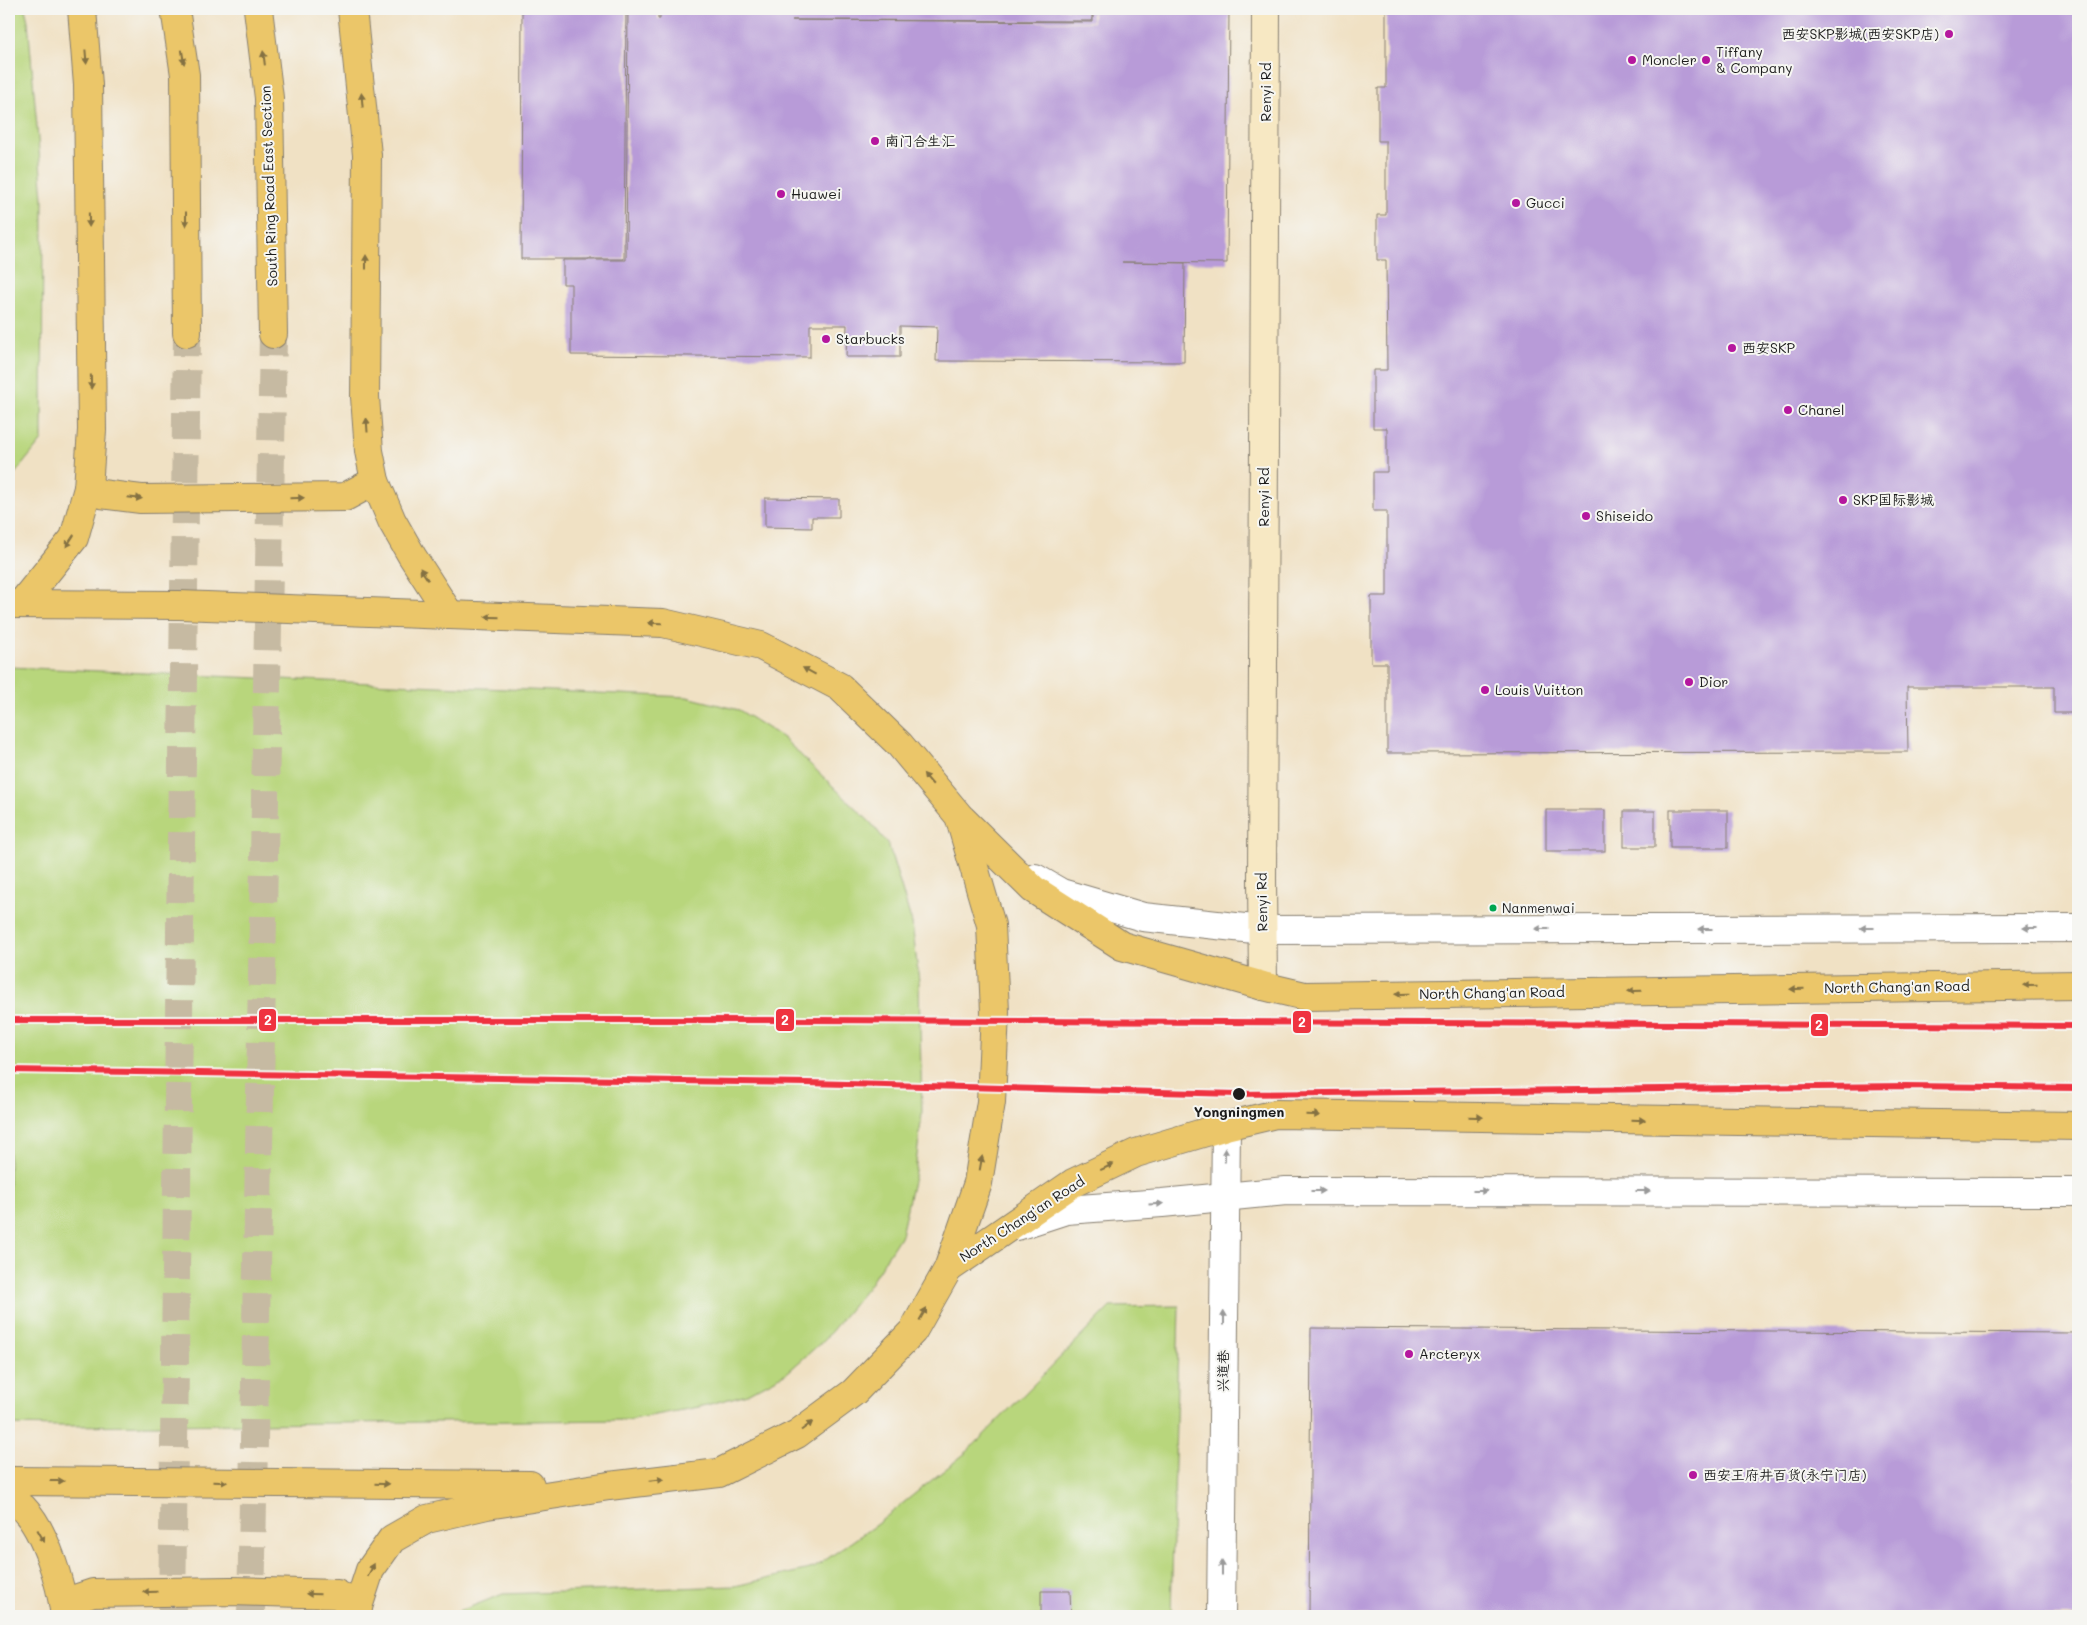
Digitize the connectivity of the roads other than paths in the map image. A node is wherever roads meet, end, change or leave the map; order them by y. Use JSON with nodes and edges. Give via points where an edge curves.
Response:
{"nodes":[{"id":1,"x":82,"y":9,"type":"edge"},
{"id":2,"x":175,"y":9,"type":"edge"},
{"id":3,"x":258,"y":9,"type":"edge"},
{"id":4,"x":352,"y":9,"type":"edge"},
{"id":5,"x":1266,"y":9,"type":"edge"},
{"id":6,"x":187,"y":333,"type":"tunnel mouth"},
{"id":7,"x":273,"y":334,"type":"tunnel mouth"},
{"id":8,"x":375,"y":481,"type":"junction"},
{"id":9,"x":88,"y":488,"type":"junction"},
{"id":10,"x":15,"y":604,"type":"edge"},
{"id":11,"x":450,"y":615,"type":"junction"},
{"id":12,"x":960,"y":816,"type":"junction"},
{"id":13,"x":1004,"y":860,"type":"junction"},
{"id":14,"x":2078,"y":928,"type":"edge"},
{"id":15,"x":1263,"y":930,"type":"junction"},
{"id":16,"x":2078,"y":985,"type":"edge"},
{"id":17,"x":1263,"y":986,"type":"junction"},
{"id":18,"x":1226,"y":1126,"type":"junction"},
{"id":19,"x":2078,"y":1126,"type":"edge"},
{"id":20,"x":2078,"y":1192,"type":"edge"},
{"id":21,"x":1225,"y":1197,"type":"junction"},
{"id":22,"x":1006,"y":1229,"type":"junction"},
{"id":23,"x":948,"y":1269,"type":"junction"},
{"id":24,"x":9,"y":1481,"type":"edge"},
{"id":25,"x":609,"y":1486,"type":"junction"},
{"id":26,"x":9,"y":1502,"type":"edge"},
{"id":27,"x":64,"y":1610,"type":"edge"},
{"id":28,"x":358,"y":1612,"type":"edge"},
{"id":29,"x":1222,"y":1616,"type":"edge"}],
"edges":[{"from":1,"to":9,"type":"main road","one_way":true,"via":[[88,85],[92,430]]},
{"from":2,"to":6,"type":"main road","one_way":true,"via":[[186,74]]},
{"from":7,"to":3,"type":"main road","name":"South Ring Road East Section","one_way":true,"via":[[269,98]]},
{"from":8,"to":4,"type":"main road","one_way":true,"via":[[365,397],[367,154]]},
{"from":5,"to":15,"type":"street","name":"Renyi Rd"},
{"from":9,"to":8,"type":"main road","one_way":true,"via":[[101,494],[141,499],[345,497]]},
{"from":11,"to":8,"type":"main road","one_way":true,"via":[[392,521]]},
{"from":9,"to":10,"type":"main road","one_way":true,"via":[[74,538]]},
{"from":10,"to":11,"type":"main road","name":"North Chang'an Road","via":[[179,605]]},
{"from":12,"to":11,"type":"main road","name":"North Chang'an Road","one_way":true,"via":[[900,745],[840,687],[761,646],[663,623]]},
{"from":12,"to":13,"type":"main road","name":"North Chang'an Road"},
{"from":23,"to":12,"type":"main road","one_way":true,"via":[[978,1182],[991,1102],[995,1012],[991,924]]},
{"from":13,"to":15,"type":"street","via":[[1061,893],[1143,917]]},
{"from":13,"to":17,"type":"main road","name":"North Chang'an Road","via":[[1033,889],[1122,946]]},
{"from":14,"to":15,"type":"street","one_way":true},
{"from":15,"to":17,"type":"street","name":"Renyi Rd"},
{"from":16,"to":17,"type":"main road","name":"North Chang'an Road","one_way":true,"via":[[1305,996]]},
{"from":18,"to":19,"type":"main road","name":"North Chang'an Road","one_way":true,"via":[[1276,1114]]},
{"from":21,"to":18,"type":"street","name":"兴道巷","one_way":true},
{"from":22,"to":18,"type":"main road","name":"North Chang'an Road","one_way":true,"via":[[1073,1183],[1136,1153]]},
{"from":21,"to":20,"type":"street","one_way":true,"via":[[1286,1191]]},
{"from":22,"to":21,"type":"street","one_way":true,"via":[[1066,1210]]},
{"from":29,"to":21,"type":"street","name":"兴道巷","one_way":true},
{"from":22,"to":23,"type":"main road","name":"North Chang'an Road"},
{"from":25,"to":23,"type":"main road","one_way":true,"via":[[719,1473],[797,1434],[854,1392],[913,1331]]},
{"from":24,"to":25,"type":"main road","one_way":true},
{"from":28,"to":25,"type":"main road","one_way":true,"via":[[370,1570],[392,1539],[427,1519],[487,1505]]},
{"from":26,"to":27,"type":"main road","one_way":true,"via":[[22,1508],[43,1537]]},
{"from":28,"to":27,"type":"main road","one_way":true,"via":[[337,1594],[231,1591],[93,1593]]}]}
